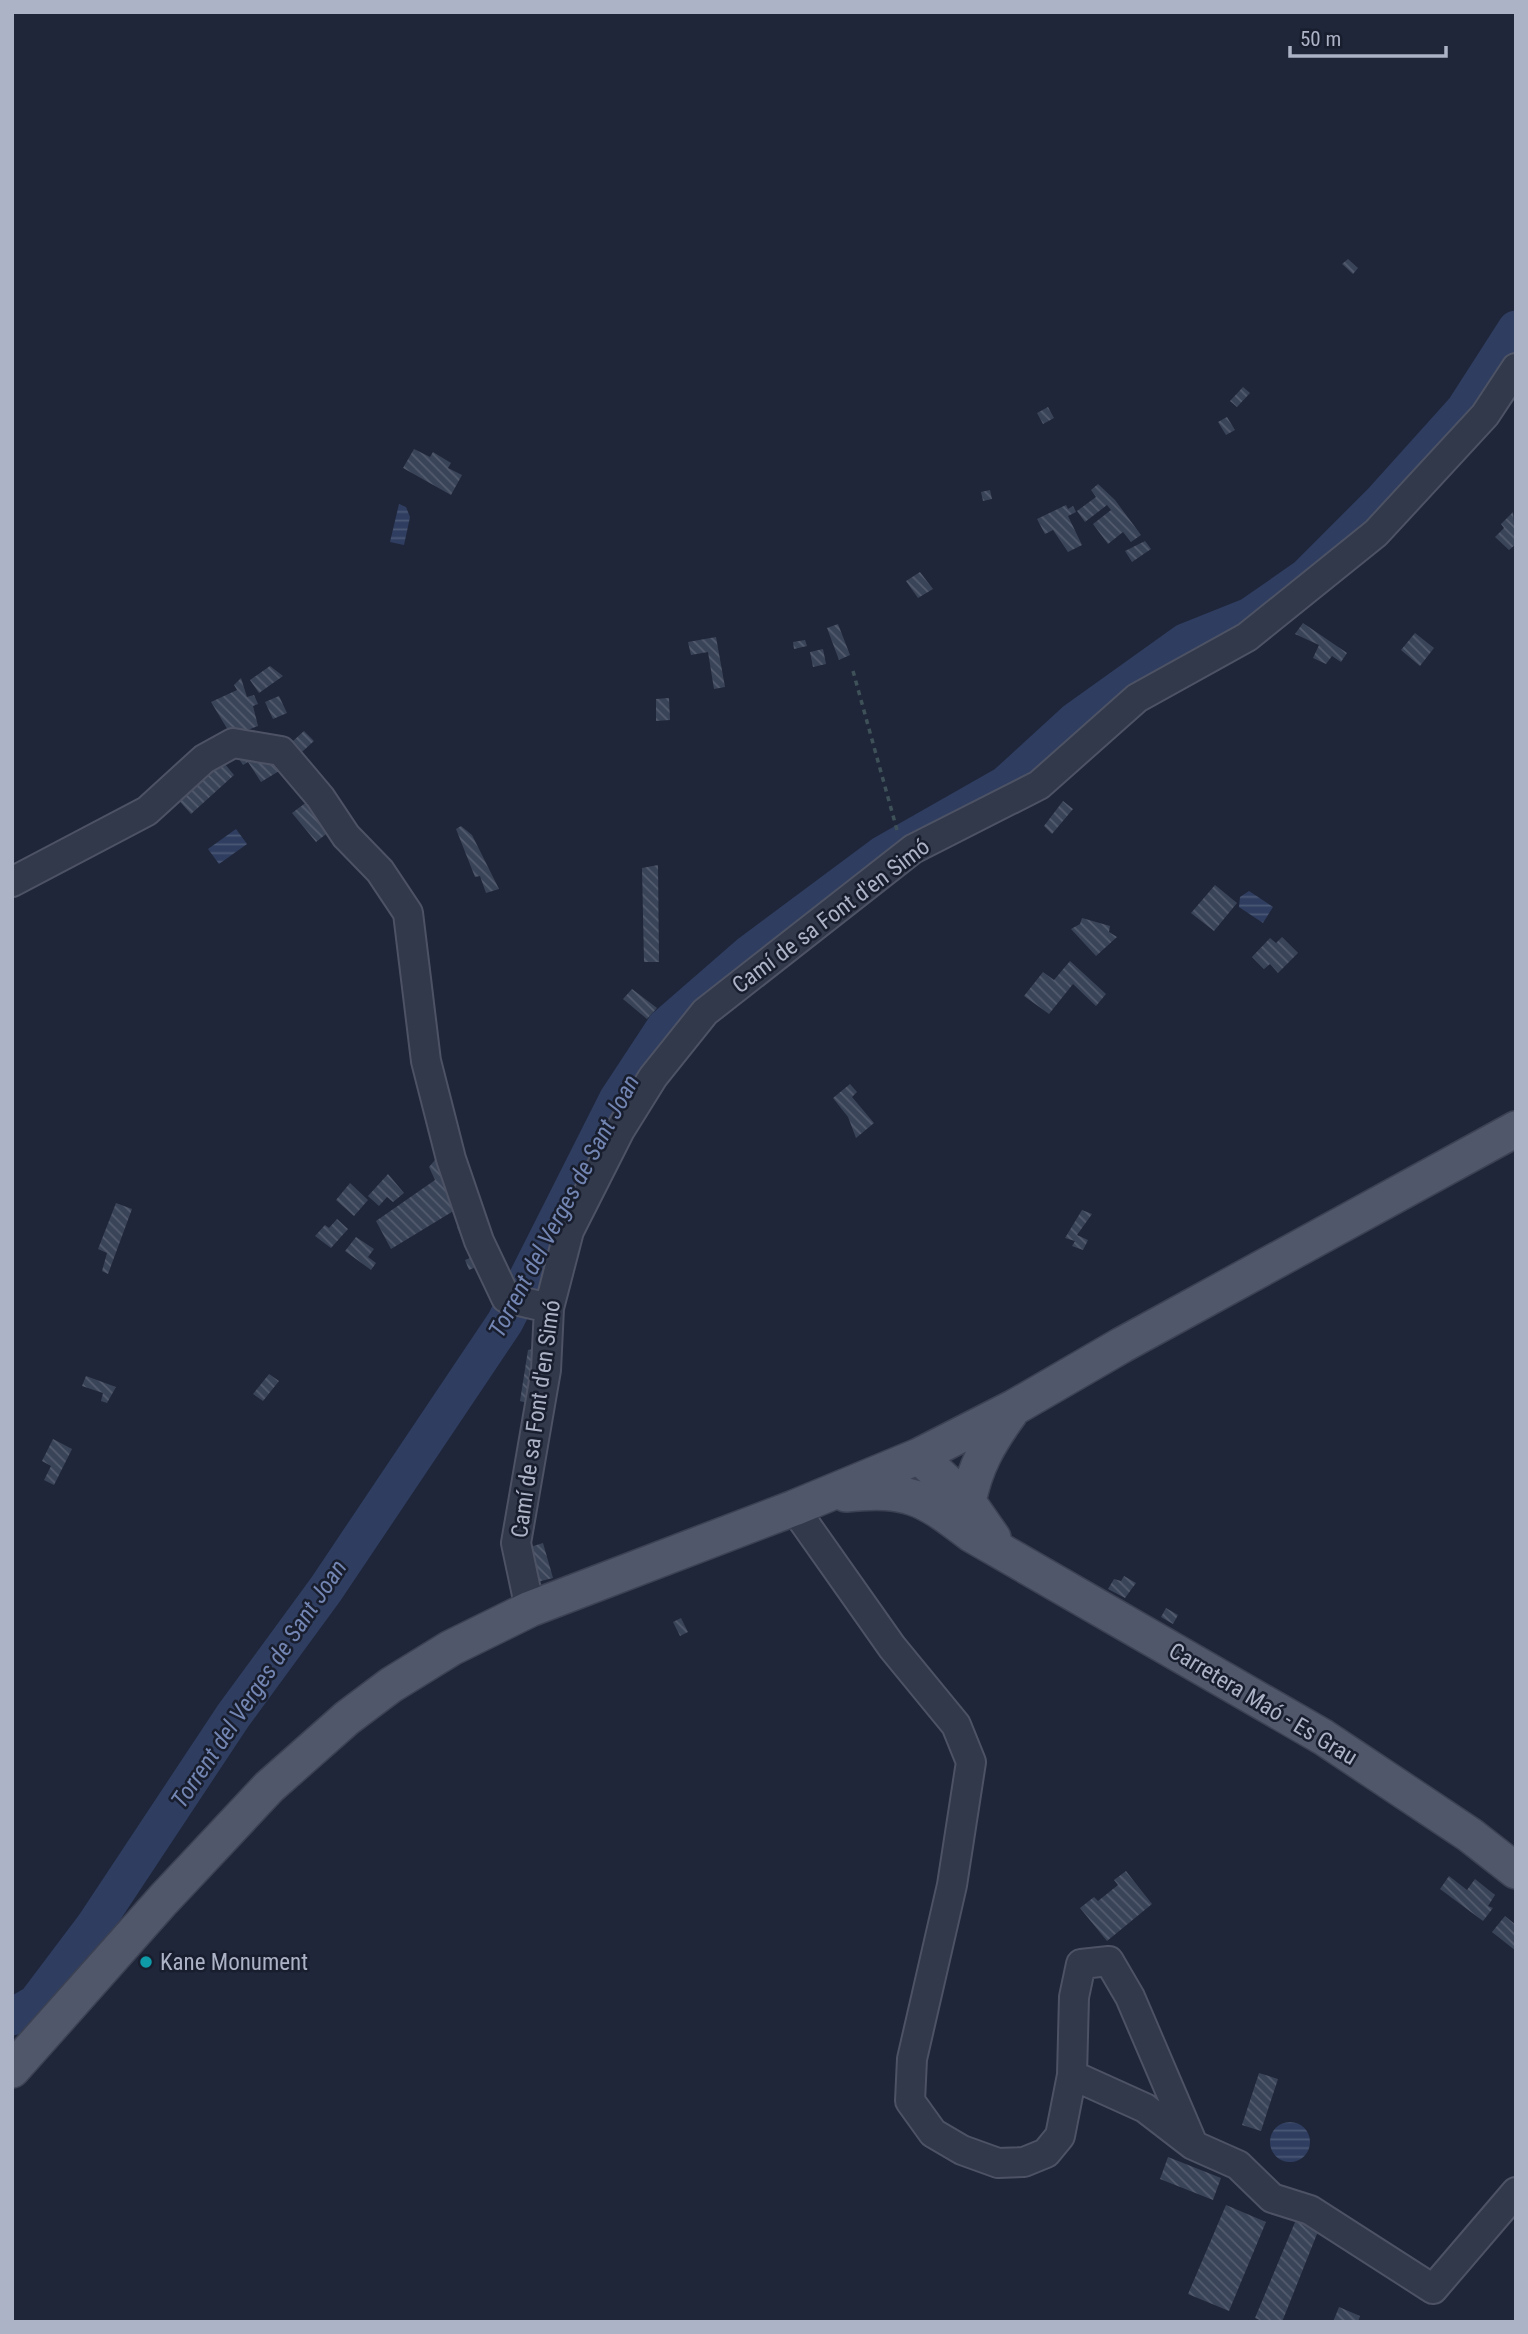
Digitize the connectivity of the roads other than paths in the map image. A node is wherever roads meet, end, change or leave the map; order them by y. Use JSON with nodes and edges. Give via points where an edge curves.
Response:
{"nodes":[{"id":1,"x":1516,"y":368,"type":"edge"},
{"id":2,"x":12,"y":882,"type":"edge"},
{"id":3,"x":1516,"y":1129,"type":"edge"},
{"id":4,"x":527,"y":1303,"type":"junction"},
{"id":5,"x":1015,"y":1407,"type":"junction"},
{"id":6,"x":919,"y":1456,"type":"junction"},
{"id":7,"x":808,"y":1502,"type":"junction"},
{"id":8,"x":954,"y":1505,"type":"junction"},
{"id":9,"x":530,"y":1609,"type":"junction"},
{"id":10,"x":1516,"y":1871,"type":"edge"},
{"id":11,"x":12,"y":2070,"type":"edge"},
{"id":12,"x":1072,"y":2075,"type":"junction"},
{"id":13,"x":1193,"y":2145,"type":"junction"},
{"id":14,"x":1516,"y":2192,"type":"edge"}],
"edges":[{"from":1,"to":4,"type":"street","name":"Camí de sa Font d'en Simó","via":[[1485,415],[1376,533],[1247,637],[1137,698],[1039,785],[913,849],[705,1013],[653,1077],[620,1130]]},
{"from":2,"to":4,"type":"street","via":[[147,811],[204,759],[233,743],[281,751],[346,836],[380,871],[408,913],[426,1061],[448,1147],[479,1241]]},
{"from":3,"to":5,"type":"main road"},
{"from":4,"to":9,"type":"street","name":"Camí de sa Font d'en Simó","via":[[546,1370],[516,1543]]},
{"from":5,"to":6,"type":"main road"},
{"from":5,"to":8,"type":"main road","via":[[985,1448]]},
{"from":6,"to":7,"type":"main road"},
{"from":6,"to":8,"type":"main road"},
{"from":7,"to":8,"type":"main road","via":[[879,1491]]},
{"from":7,"to":9,"type":"main road"},
{"from":7,"to":12,"type":"street","via":[[892,1647],[956,1725],[971,1762],[952,1885],[912,2059],[910,2101],[933,2133],[962,2150],[998,2163],[1024,2162],[1046,2153],[1060,2136]]},
{"from":8,"to":10,"type":"main road","name":"Carretera Maó - Es Grau","via":[[1002,1549],[1323,1737]]},
{"from":9,"to":11,"type":"main road","via":[[451,1648],[391,1685],[307,1752],[163,1900]]},
{"from":12,"to":13,"type":"street","via":[[1145,2108]]},
{"from":12,"to":13,"type":"street","via":[[1074,1997],[1081,1964],[1109,1961],[1130,1997]]},
{"from":13,"to":14,"type":"street","via":[[1238,2165],[1272,2198],[1310,2210],[1433,2289]]}]}
